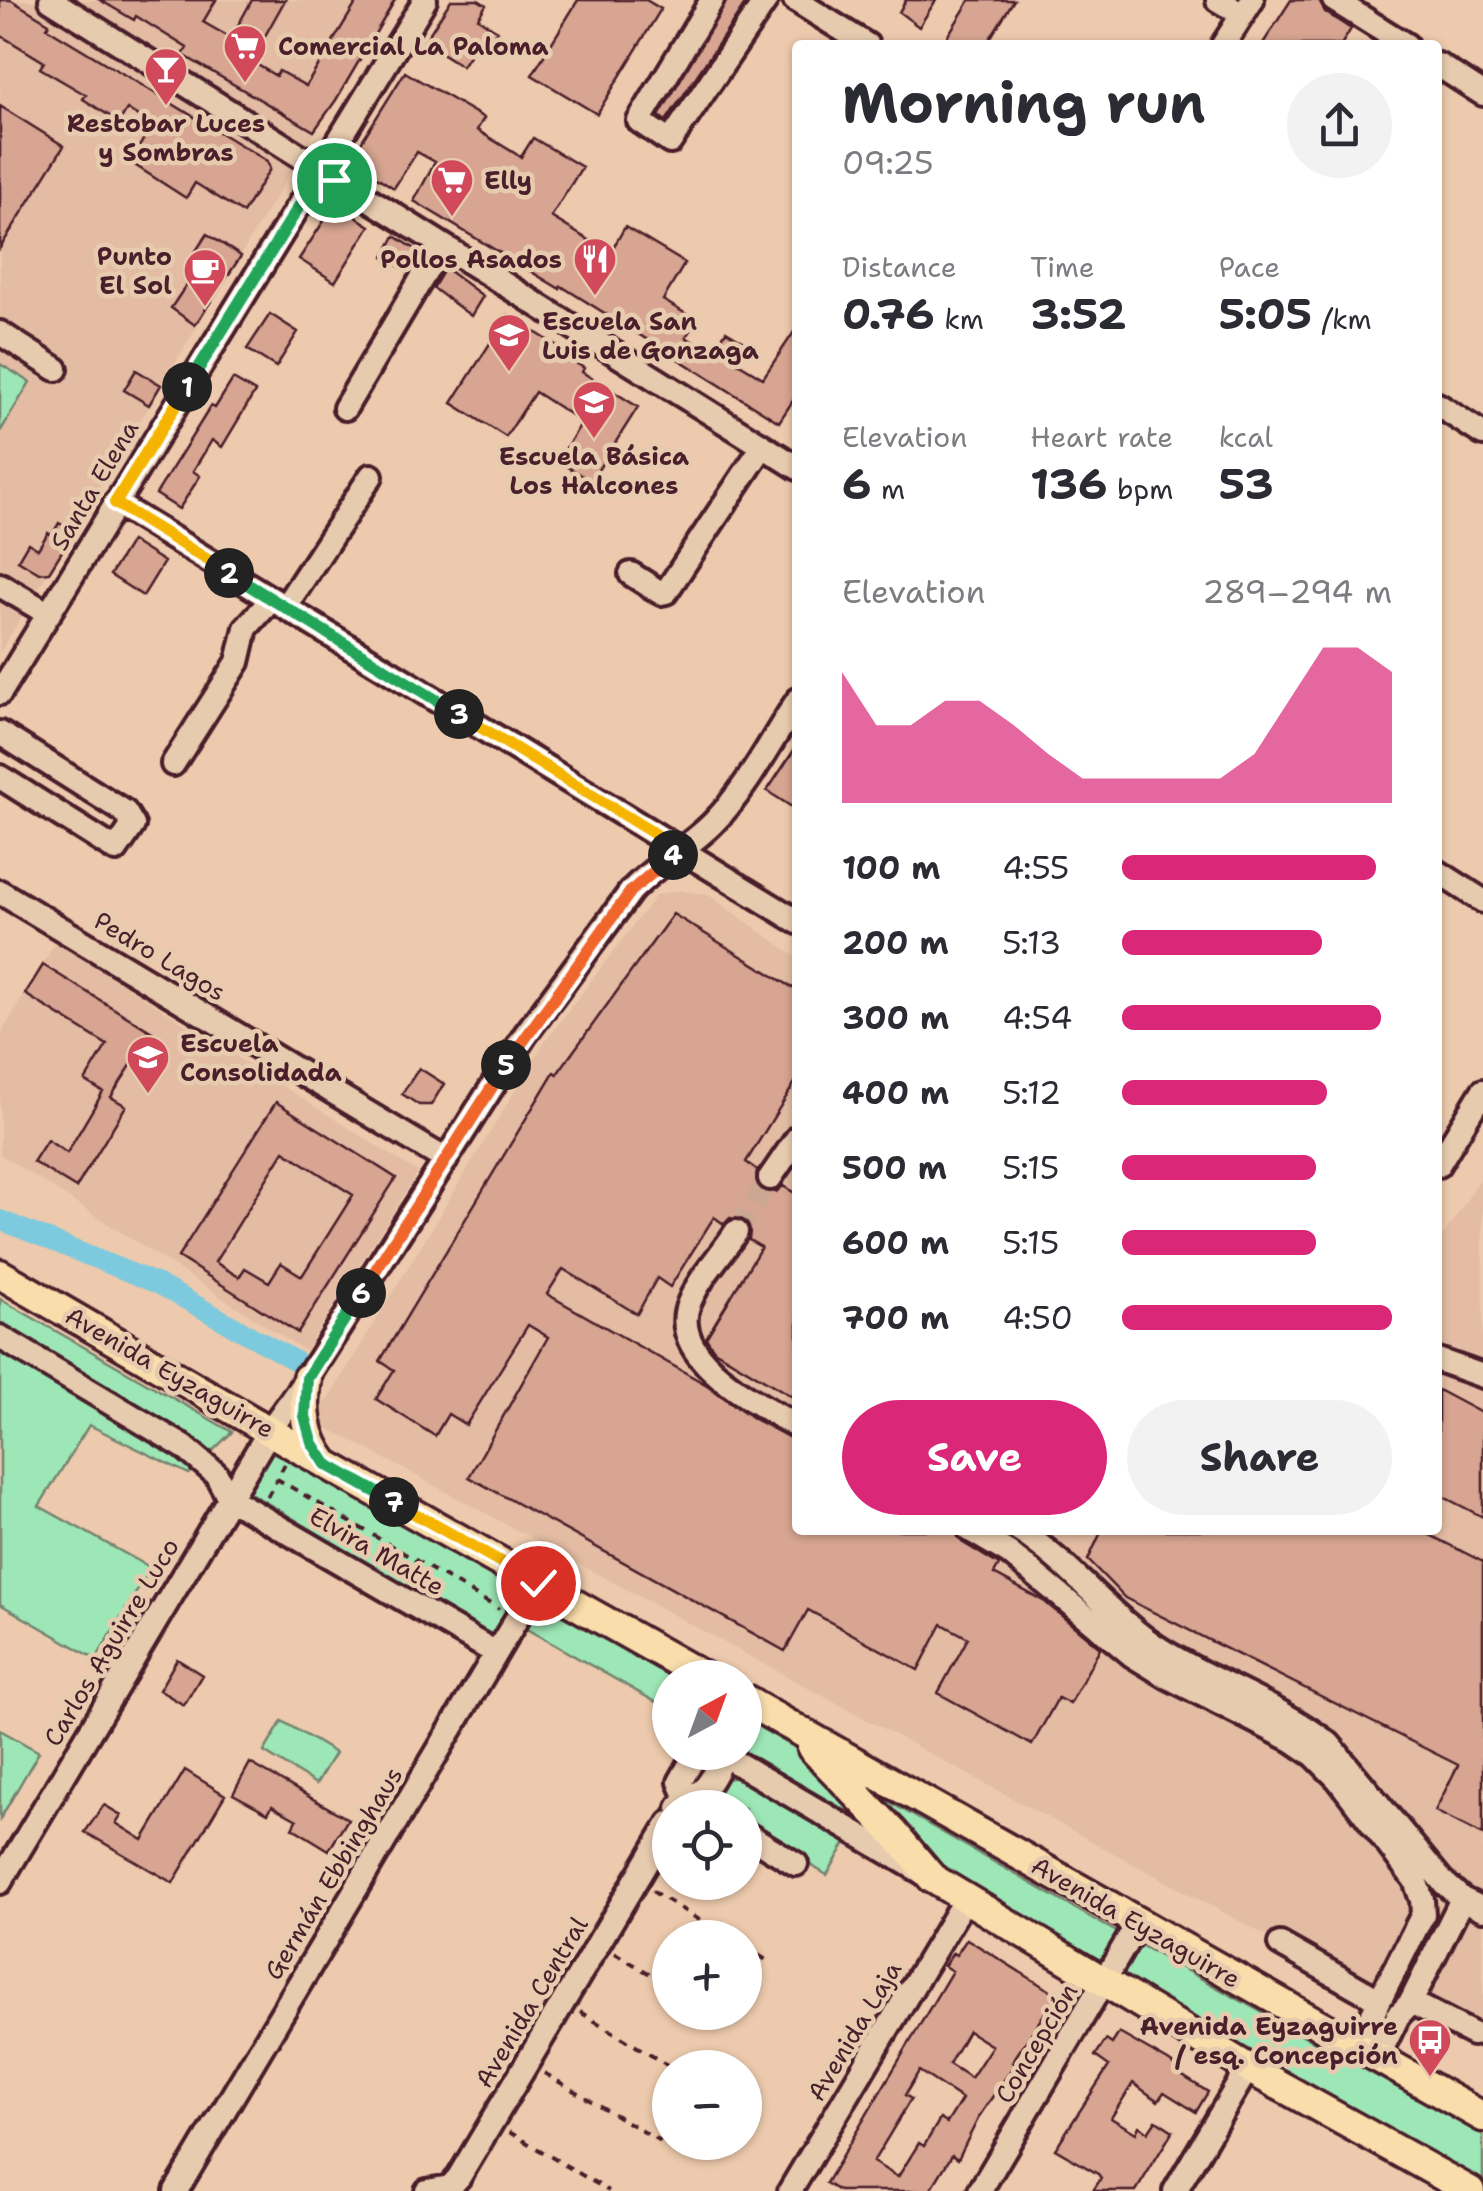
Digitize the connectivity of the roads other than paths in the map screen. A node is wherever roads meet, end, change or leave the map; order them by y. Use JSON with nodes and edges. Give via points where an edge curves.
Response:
{"nodes":[{"id":1,"x":51,"y":0,"type":"edge"},
{"id":2,"x":425,"y":0,"type":"edge"},
{"id":3,"x":712,"y":0,"type":"edge"},
{"id":4,"x":766,"y":0,"type":"edge"},
{"id":5,"x":795,"y":0,"type":"edge"},
{"id":6,"x":1218,"y":0,"type":"edge"},
{"id":7,"x":1334,"y":0,"type":"edge"},
{"id":8,"x":821,"y":7,"type":"edge"},
{"id":9,"x":1247,"y":7,"type":"edge"},
{"id":10,"x":860,"y":40,"type":"edge"},
{"id":11,"x":1226,"y":40,"type":"edge"},
{"id":12,"x":1398,"y":40,"type":"edge"},
{"id":13,"x":1442,"y":68,"type":"edge"},
{"id":14,"x":1483,"y":94,"type":"edge"},
{"id":15,"x":321,"y":171,"type":"junction"},
{"id":16,"x":441,"y":246,"type":"junction"},
{"id":17,"x":0,"y":333,"type":"edge"},
{"id":18,"x":56,"y":369,"type":"dead end"},
{"id":19,"x":345,"y":408,"type":"dead end"},
{"id":20,"x":1442,"y":408,"type":"edge"},
{"id":21,"x":1483,"y":434,"type":"edge"},
{"id":22,"x":763,"y":446,"type":"junction"},
{"id":23,"x":792,"y":464,"type":"edge"},
{"id":24,"x":371,"y":476,"type":"dead end"},
{"id":25,"x":115,"y":503,"type":"junction"},
{"id":26,"x":631,"y":574,"type":"dead end"},
{"id":27,"x":0,"y":585,"type":"edge"},
{"id":28,"x":278,"y":603,"type":"junction"},
{"id":29,"x":49,"y":614,"type":"junction"},
{"id":30,"x":0,"y":693,"type":"edge"},
{"id":31,"x":792,"y":709,"type":"edge"},
{"id":32,"x":0,"y":733,"type":"edge"},
{"id":33,"x":173,"y":764,"type":"dead end"},
{"id":34,"x":0,"y":778,"type":"edge"},
{"id":35,"x":681,"y":850,"type":"junction"},
{"id":36,"x":1442,"y":875,"type":"edge"},
{"id":37,"x":0,"y":892,"type":"edge"},
{"id":38,"x":1483,"y":901,"type":"edge"},
{"id":39,"x":792,"y":918,"type":"edge"},
{"id":40,"x":1483,"y":1091,"type":"edge"},
{"id":41,"x":792,"y":1146,"type":"edge"},
{"id":42,"x":1442,"y":1158,"type":"edge"},
{"id":43,"x":446,"y":1160,"type":"junction"},
{"id":44,"x":770,"y":1178,"type":"tunnel mouth"},
{"id":45,"x":736,"y":1232,"type":"tunnel mouth"},
{"id":46,"x":0,"y":1274,"type":"edge"},
{"id":47,"x":0,"y":1338,"type":"edge"},
{"id":48,"x":1442,"y":1361,"type":"edge"},
{"id":49,"x":1483,"y":1376,"type":"edge"},
{"id":50,"x":307,"y":1378,"type":"junction"},
{"id":51,"x":792,"y":1423,"type":"edge"},
{"id":52,"x":270,"y":1430,"type":"junction"},
{"id":53,"x":326,"y":1464,"type":"junction"},
{"id":54,"x":230,"y":1498,"type":"junction"},
{"id":55,"x":979,"y":1535,"type":"edge"},
{"id":56,"x":1026,"y":1535,"type":"edge"},
{"id":57,"x":538,"y":1583,"type":"junction"},
{"id":58,"x":496,"y":1653,"type":"junction"},
{"id":59,"x":674,"y":1660,"type":"edge"},
{"id":60,"x":762,"y":1709,"type":"edge"},
{"id":61,"x":790,"y":1725,"type":"junction"},
{"id":62,"x":748,"y":1770,"type":"edge"},
{"id":63,"x":762,"y":1843,"type":"edge"},
{"id":64,"x":652,"y":1853,"type":"edge"},
{"id":65,"x":796,"y":1864,"type":"dead end"},
{"id":66,"x":932,"y":1878,"type":"junction"},
{"id":67,"x":0,"y":1882,"type":"edge"},
{"id":68,"x":965,"y":1899,"type":"junction"},
{"id":69,"x":1472,"y":1904,"type":"edge"},
{"id":70,"x":1138,"y":1924,"type":"junction"},
{"id":71,"x":1280,"y":1944,"type":"dead end"},
{"id":72,"x":1104,"y":1982,"type":"junction"},
{"id":73,"x":1379,"y":2000,"type":"junction"},
{"id":74,"x":1411,"y":2002,"type":"junction"},
{"id":75,"x":1473,"y":2034,"type":"dead end"},
{"id":76,"x":1366,"y":2053,"type":"junction"},
{"id":77,"x":1248,"y":2068,"type":"junction"},
{"id":78,"x":1483,"y":2117,"type":"edge"},
{"id":79,"x":1452,"y":2187,"type":"edge"},
{"id":80,"x":444,"y":2190,"type":"edge"},
{"id":81,"x":176,"y":2191,"type":"edge"},
{"id":82,"x":790,"y":2191,"type":"edge"},
{"id":83,"x":980,"y":2191,"type":"edge"},
{"id":84,"x":1175,"y":2191,"type":"edge"}],
"edges":[{"from":1,"to":15,"type":"street"},
{"from":2,"to":15,"type":"street","name":"Santa Elena"},
{"from":3,"to":4,"type":"street","via":[[639,121],[670,142]]},
{"from":5,"to":8,"type":"street"},
{"from":6,"to":9,"type":"street"},
{"from":7,"to":12,"type":"street"},
{"from":8,"to":10,"type":"street"},
{"from":9,"to":11,"type":"street"},
{"from":13,"to":14,"type":"street"},
{"from":15,"to":16,"type":"street"},
{"from":15,"to":25,"type":"street","name":"Santa Elena"},
{"from":16,"to":19,"type":"street"},
{"from":16,"to":22,"type":"street"},
{"from":17,"to":18,"type":"street"},
{"from":20,"to":21,"type":"street"},
{"from":22,"to":23,"type":"street"},
{"from":22,"to":26,"type":"street","via":[[666,592]]},
{"from":24,"to":28,"type":"street"},
{"from":25,"to":28,"type":"street"},
{"from":25,"to":29,"type":"street","name":"Santa Elena"},
{"from":27,"to":29,"type":"street"},
{"from":28,"to":33,"type":"street","via":[[246,628],[238,662]]},
{"from":28,"to":35,"type":"street"},
{"from":29,"to":30,"type":"street","name":"Santa Elena"},
{"from":31,"to":35,"type":"street","name":"Carlos Aguirre Luco","via":[[726,810]]},
{"from":32,"to":34,"type":"street","via":[[125,812],[133,825],[116,850]]},
{"from":35,"to":39,"type":"street"},
{"from":35,"to":43,"type":"street","name":"Carlos Aguirre Luco","via":[[631,891],[525,1036]]},
{"from":36,"to":38,"type":"street"},
{"from":37,"to":43,"type":"street","name":"Pedro Lagos"},
{"from":40,"to":42,"type":"street"},
{"from":41,"to":44,"type":"street"},
{"from":43,"to":50,"type":"street","name":"Carlos Aguirre Luco"},
{"from":45,"to":51,"type":"street","via":[[688,1305],[688,1326],[697,1356],[727,1384]]},
{"from":46,"to":52,"type":"main road","name":"Avenida Eyzaguirre"},
{"from":47,"to":54,"type":"street","via":[[184,1447],[216,1474]]},
{"from":48,"to":49,"type":"street"},
{"from":50,"to":52,"type":"street","name":"Carlos Aguirre Luco"},
{"from":50,"to":53,"type":"main road","via":[[308,1429]]},
{"from":52,"to":53,"type":"main road","name":"Avenida Eyzaguirre"},
{"from":52,"to":54,"type":"street","name":"Carlos Aguirre Luco"},
{"from":53,"to":57,"type":"main road","name":"Avenida Eyzaguirre"},
{"from":54,"to":58,"type":"street","name":"Elvira Matte"},
{"from":54,"to":67,"type":"street","name":"Carlos Aguirre Luco"},
{"from":55,"to":73,"type":"street","via":[[1010,1553],[1132,1655],[1292,1740],[1338,1780],[1422,1900],[1423,1914]]},
{"from":56,"to":69,"type":"street","via":[[1159,1649],[1329,1744],[1442,1881]]},
{"from":57,"to":58,"type":"street","name":"Germán Ebbinghaus"},
{"from":57,"to":59,"type":"main road","name":"Avenida Eyzaguirre"},
{"from":58,"to":81,"type":"street","name":"Germán Ebbinghaus"},
{"from":60,"to":61,"type":"main road","name":"Avenida Eyzaguirre"},
{"from":61,"to":66,"type":"main road","name":"Avenida Eyzaguirre"},
{"from":61,"to":70,"type":"main road","name":"Avenida Eyzaguirre"},
{"from":62,"to":66,"type":"street","name":"Avenida Eyzaguirre"},
{"from":63,"to":65,"type":"street"},
{"from":64,"to":80,"type":"street","name":"Avenida Central","via":[[459,2178]]},
{"from":66,"to":68,"type":"main road","name":"Avenida Eyzaguirre"},
{"from":68,"to":72,"type":"main road","name":"Avenida Eyzaguirre"},
{"from":68,"to":82,"type":"street","name":"Avenida Laja"},
{"from":69,"to":74,"type":"street"},
{"from":70,"to":72,"type":"street","name":"Concepción"},
{"from":70,"to":76,"type":"main road","name":"Avenida Eyzaguirre"},
{"from":71,"to":73,"type":"street"},
{"from":72,"to":77,"type":"main road","name":"Avenida Eyzaguirre"},
{"from":72,"to":83,"type":"street","name":"Concepción"},
{"from":73,"to":76,"type":"street"},
{"from":74,"to":75,"type":"street"},
{"from":74,"to":76,"type":"street"},
{"from":76,"to":78,"type":"main road","name":"Avenida Eyzaguirre"},
{"from":77,"to":79,"type":"main road","name":"Avenida Eyzaguirre"},
{"from":77,"to":84,"type":"street"}]}
